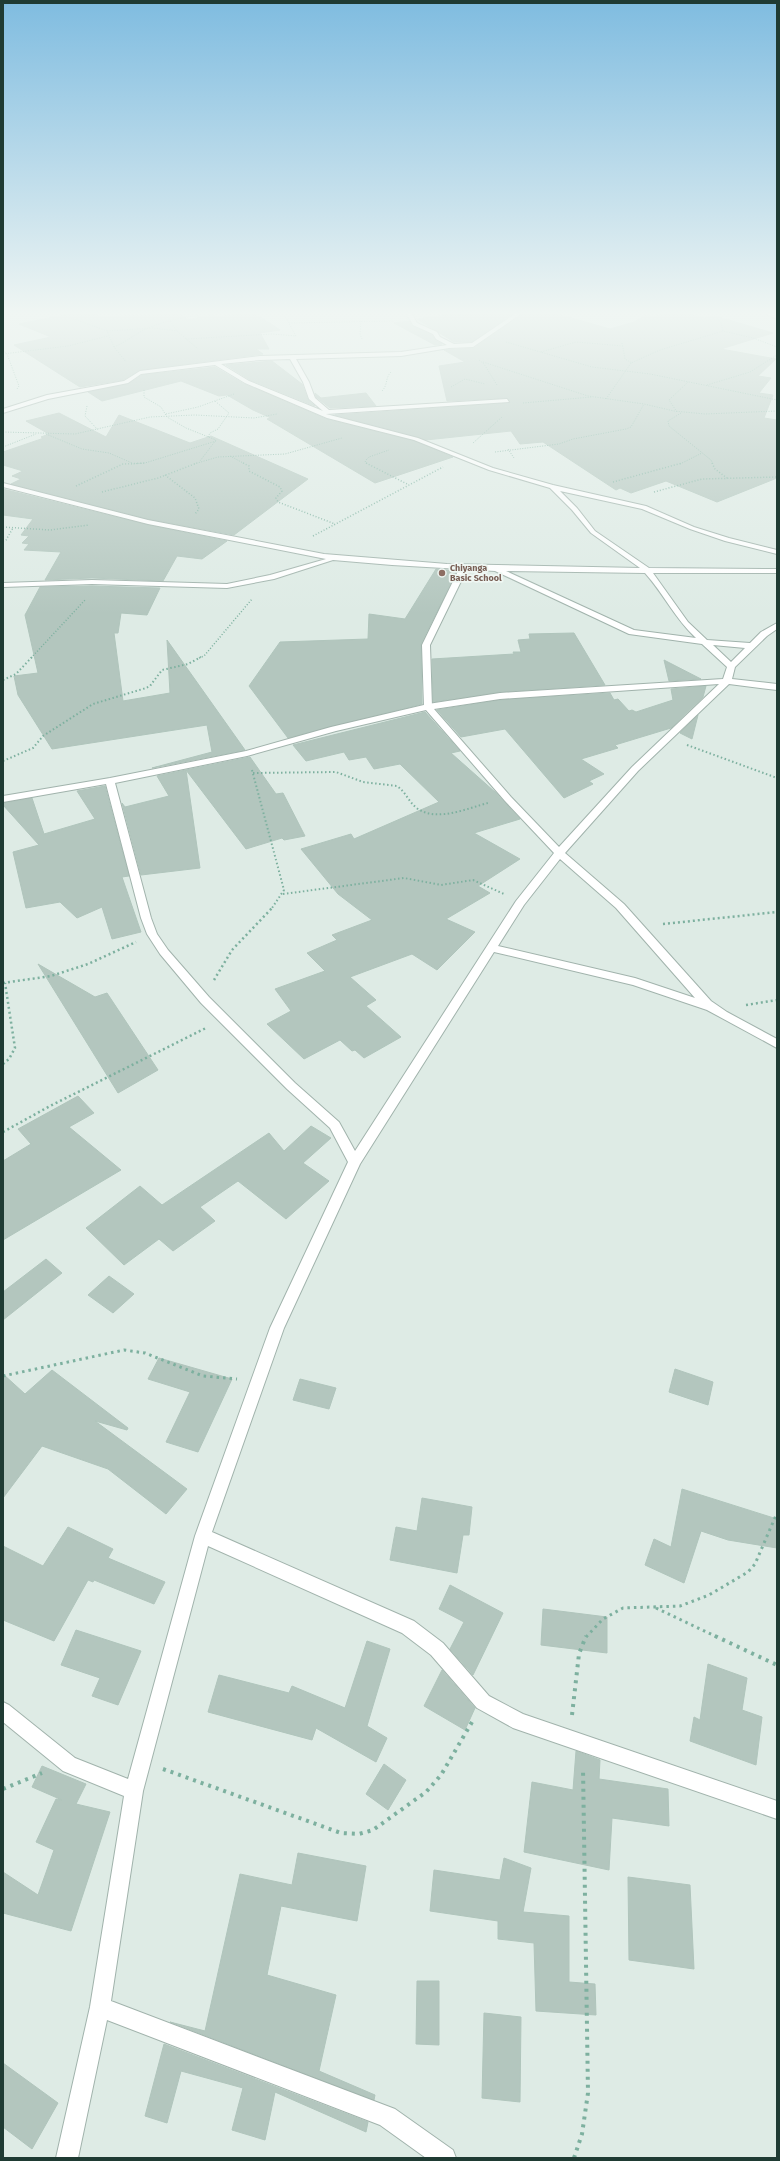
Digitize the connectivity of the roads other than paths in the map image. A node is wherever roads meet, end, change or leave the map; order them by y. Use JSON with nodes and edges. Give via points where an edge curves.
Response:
{"nodes":[{"id":1,"x":316,"y":412,"type":"edge"},
{"id":2,"x":3,"y":485,"type":"edge"},
{"id":3,"x":552,"y":487,"type":"junction"},
{"id":4,"x":777,"y":552,"type":"edge"},
{"id":5,"x":335,"y":558,"type":"junction"},
{"id":6,"x":464,"y":567,"type":"junction"},
{"id":7,"x":494,"y":568,"type":"junction"},
{"id":8,"x":646,"y":569,"type":"junction"},
{"id":9,"x":777,"y":571,"type":"edge"},
{"id":10,"x":3,"y":585,"type":"edge"},
{"id":11,"x":777,"y":625,"type":"edge"},
{"id":12,"x":705,"y":642,"type":"junction"},
{"id":13,"x":752,"y":646,"type":"junction"},
{"id":14,"x":731,"y":666,"type":"junction"},
{"id":15,"x":728,"y":681,"type":"junction"},
{"id":16,"x":761,"y":686,"type":"junction"},
{"id":17,"x":777,"y":687,"type":"edge"},
{"id":18,"x":777,"y":696,"type":"edge"},
{"id":19,"x":428,"y":707,"type":"junction"},
{"id":20,"x":110,"y":781,"type":"junction"},
{"id":21,"x":3,"y":799,"type":"edge"},
{"id":22,"x":559,"y":853,"type":"junction"},
{"id":23,"x":491,"y":948,"type":"junction"},
{"id":24,"x":713,"y":1009,"type":"junction"},
{"id":25,"x":777,"y":1044,"type":"edge"},
{"id":26,"x":354,"y":1162,"type":"junction"},
{"id":27,"x":203,"y":1536,"type":"junction"},
{"id":28,"x":3,"y":1711,"type":"edge"},
{"id":29,"x":134,"y":1791,"type":"junction"},
{"id":30,"x":777,"y":1810,"type":"edge"},
{"id":31,"x":100,"y":2007,"type":"junction"},
{"id":32,"x":67,"y":2158,"type":"edge"},
{"id":33,"x":445,"y":2158,"type":"edge"}],
"edges":[{"from":1,"to":3,"type":"street","via":[[416,439],[461,458]]},
{"from":2,"to":5,"type":"street","via":[[77,506],[178,529]]},
{"from":3,"to":4,"type":"street","via":[[644,507],[727,540]]},
{"from":3,"to":8,"type":"street","via":[[594,532]]},
{"from":5,"to":6,"type":"street"},
{"from":5,"to":10,"type":"street","via":[[271,577],[227,586],[102,582]]},
{"from":6,"to":7,"type":"street"},
{"from":6,"to":19,"type":"street","via":[[426,645]]},
{"from":7,"to":8,"type":"street"},
{"from":7,"to":12,"type":"street","via":[[632,632]]},
{"from":8,"to":9,"type":"street"},
{"from":8,"to":12,"type":"street","via":[[685,624]]},
{"from":11,"to":13,"type":"street"},
{"from":12,"to":13,"type":"street"},
{"from":12,"to":14,"type":"street"},
{"from":13,"to":14,"type":"street"},
{"from":14,"to":15,"type":"street"},
{"from":15,"to":16,"type":"street"},
{"from":15,"to":19,"type":"street","via":[[500,696]]},
{"from":15,"to":22,"type":"street","via":[[666,738]]},
{"from":16,"to":17,"type":"street"},
{"from":16,"to":18,"type":"street"},
{"from":19,"to":20,"type":"street","via":[[247,753]]},
{"from":19,"to":22,"type":"street"},
{"from":20,"to":21,"type":"street"},
{"from":20,"to":26,"type":"street","via":[[152,934],[205,1000],[291,1086],[335,1125]]},
{"from":22,"to":23,"type":"street","via":[[520,903]]},
{"from":22,"to":24,"type":"street","via":[[608,894]]},
{"from":23,"to":24,"type":"street","via":[[654,987]]},
{"from":23,"to":26,"type":"street"},
{"from":24,"to":25,"type":"street"},
{"from":26,"to":27,"type":"street","via":[[277,1328]]},
{"from":27,"to":29,"type":"street"},
{"from":27,"to":30,"type":"street","via":[[408,1627],[437,1649],[484,1702],[519,1722]]},
{"from":28,"to":29,"type":"street","via":[[70,1764]]},
{"from":29,"to":31,"type":"street"},
{"from":31,"to":32,"type":"street"},
{"from":31,"to":33,"type":"street","via":[[388,2117]]}]}
